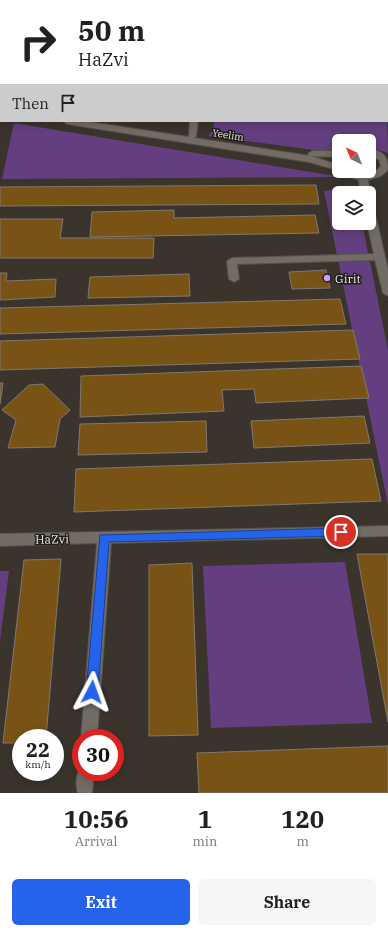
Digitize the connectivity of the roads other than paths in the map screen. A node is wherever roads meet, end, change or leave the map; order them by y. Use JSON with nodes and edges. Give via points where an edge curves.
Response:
{"nodes":[{"id":1,"x":74,"y":122,"type":"edge"},
{"id":2,"x":102,"y":122,"type":"edge"},
{"id":3,"x":194,"y":122,"type":"edge"},
{"id":4,"x":192,"y":136,"type":"junction"},
{"id":5,"x":376,"y":154,"type":"edge"},
{"id":6,"x":332,"y":155,"type":"edge"},
{"id":7,"x":386,"y":160,"type":"edge"},
{"id":8,"x":332,"y":166,"type":"edge"},
{"id":9,"x":383,"y":174,"type":"edge"},
{"id":10,"x":374,"y":230,"type":"edge"},
{"id":11,"x":380,"y":257,"type":"junction"},
{"id":12,"x":234,"y":279,"type":"dead end"},
{"id":13,"x":388,"y":293,"type":"edge"},
{"id":14,"x":388,"y":531,"type":"edge"},
{"id":15,"x":104,"y":538,"type":"junction"},
{"id":16,"x":0,"y":540,"type":"edge"},
{"id":17,"x":90,"y":729,"type":"edge"}],
"edges":[{"from":1,"to":8,"type":"street","name":"Yeelim","via":[[310,158]]},
{"from":2,"to":4,"type":"street","name":"Yeelim"},
{"from":3,"to":4,"type":"street"},
{"from":4,"to":6,"type":"street","name":"Yeelim","via":[[311,154]]},
{"from":5,"to":7,"type":"street"},
{"from":7,"to":9,"type":"street"},
{"from":10,"to":11,"type":"street"},
{"from":11,"to":12,"type":"street","via":[[232,261]]},
{"from":11,"to":13,"type":"street"},
{"from":14,"to":15,"type":"street","name":"HaZvi"},
{"from":15,"to":16,"type":"street","name":"HaZvi"},
{"from":15,"to":17,"type":"street"}]}
